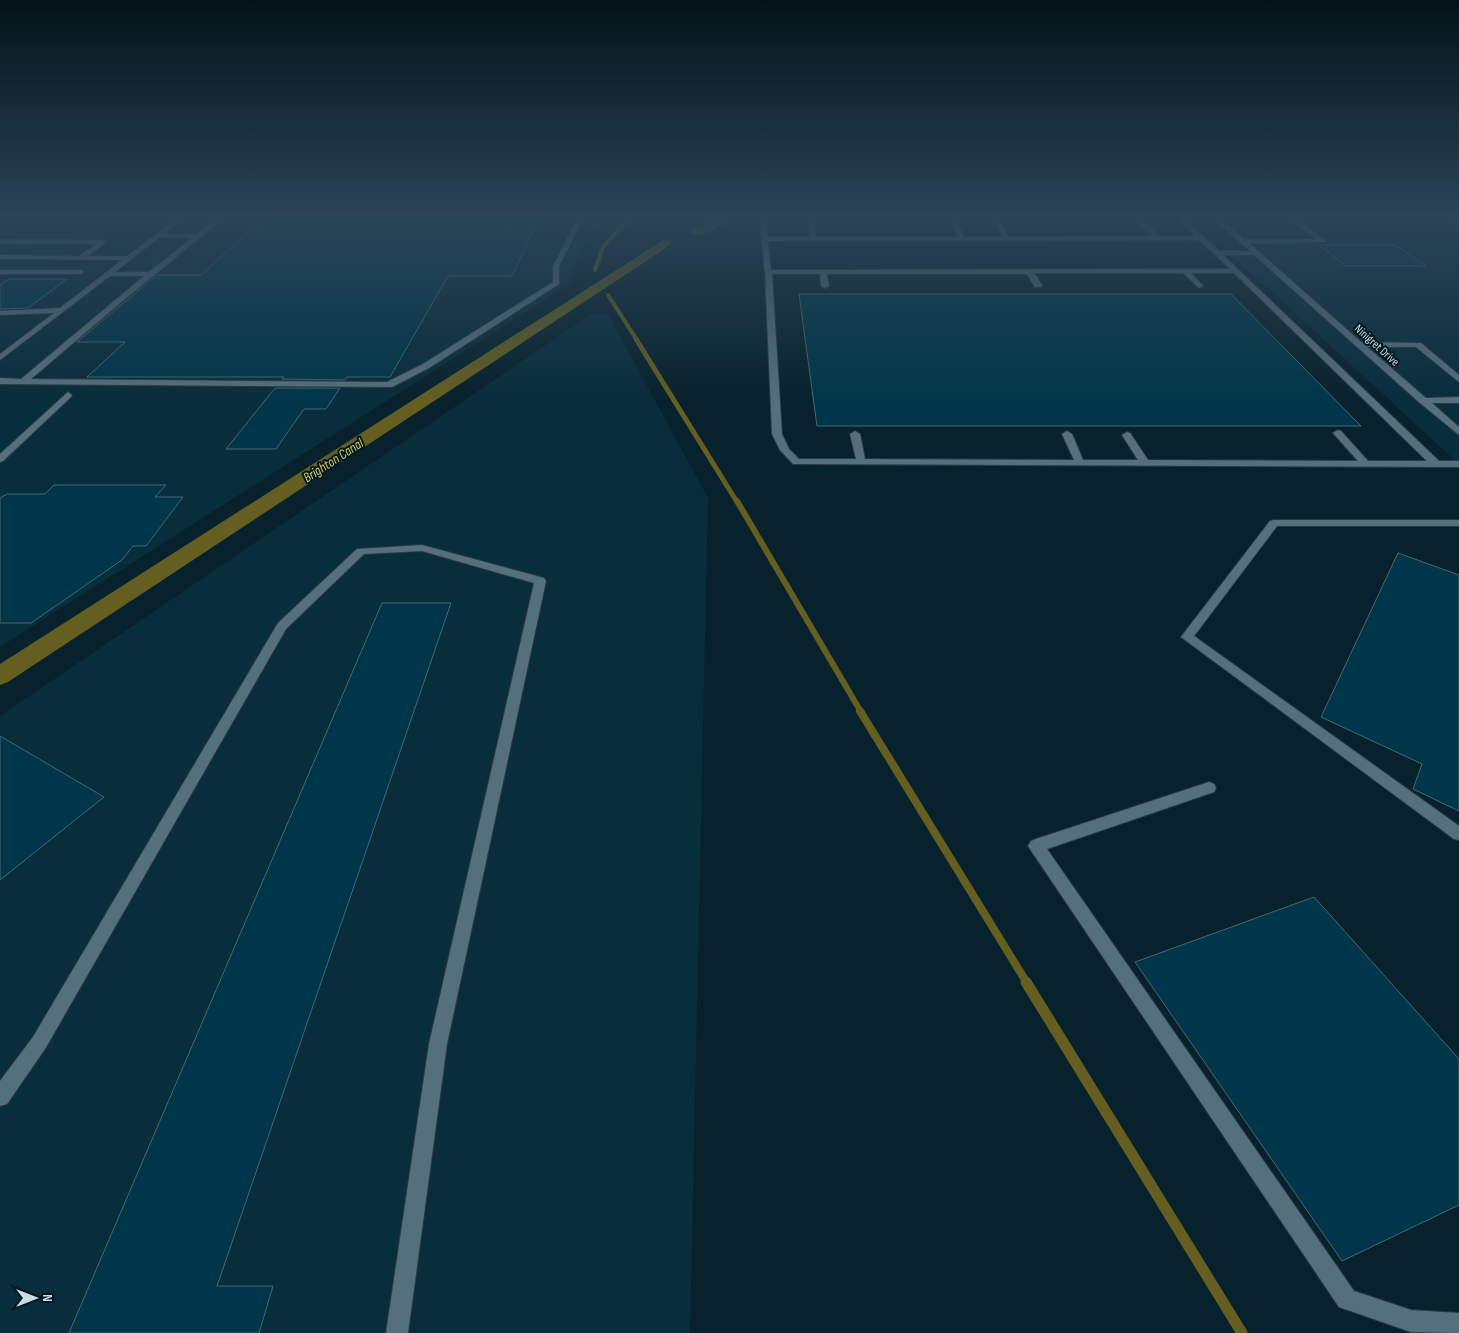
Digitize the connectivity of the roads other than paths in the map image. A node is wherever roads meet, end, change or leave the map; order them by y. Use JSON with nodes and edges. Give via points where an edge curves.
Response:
{"nodes":[{"id":1,"x":104,"y":277,"type":"edge"},
{"id":2,"x":147,"y":277,"type":"edge"},
{"id":3,"x":556,"y":277,"type":"edge"},
{"id":4,"x":768,"y":277,"type":"edge"},
{"id":5,"x":823,"y":277,"type":"edge"},
{"id":6,"x":1033,"y":277,"type":"edge"},
{"id":7,"x":1190,"y":277,"type":"edge"},
{"id":8,"x":1242,"y":277,"type":"edge"},
{"id":9,"x":1283,"y":277,"type":"edge"},
{"id":10,"x":1038,"y":285,"type":"dead end"},
{"id":11,"x":825,"y":286,"type":"dead end"},
{"id":12,"x":1198,"y":286,"type":"dead end"},
{"id":13,"x":62,"y":310,"type":"junction"},
{"id":14,"x":0,"y":313,"type":"edge"},
{"id":15,"x":1359,"y":344,"type":"junction"},
{"id":16,"x":1,"y":356,"type":"edge"},
{"id":17,"x":1459,"y":379,"type":"edge"},
{"id":18,"x":0,"y":381,"type":"edge"},
{"id":19,"x":23,"y":381,"type":"junction"},
{"id":20,"x":68,"y":395,"type":"dead end"},
{"id":21,"x":1459,"y":400,"type":"edge"},
{"id":22,"x":1423,"y":401,"type":"junction"},
{"id":23,"x":1459,"y":432,"type":"edge"},
{"id":24,"x":1338,"y":433,"type":"dead end"},
{"id":25,"x":854,"y":434,"type":"dead end"},
{"id":26,"x":1067,"y":434,"type":"dead end"},
{"id":27,"x":1127,"y":435,"type":"dead end"},
{"id":28,"x":0,"y":459,"type":"edge"},
{"id":29,"x":861,"y":462,"type":"junction"},
{"id":30,"x":1080,"y":463,"type":"junction"},
{"id":31,"x":1145,"y":463,"type":"junction"},
{"id":32,"x":1366,"y":464,"type":"junction"},
{"id":33,"x":1436,"y":464,"type":"junction"},
{"id":34,"x":1459,"y":464,"type":"edge"},
{"id":35,"x":1459,"y":524,"type":"edge"},
{"id":36,"x":1209,"y":788,"type":"dead end"},
{"id":37,"x":1459,"y":834,"type":"edge"},
{"id":38,"x":0,"y":1097,"type":"edge"},
{"id":39,"x":1459,"y":1324,"type":"edge"},
{"id":40,"x":397,"y":1333,"type":"edge"}],
"edges":[{"from":1,"to":13,"type":"street"},
{"from":2,"to":19,"type":"street"},
{"from":3,"to":19,"type":"street","via":[[556,283],[426,366],[389,384]]},
{"from":4,"to":29,"type":"street","via":[[777,434],[785,450],[796,462]]},
{"from":5,"to":11,"type":"street"},
{"from":6,"to":10,"type":"street"},
{"from":7,"to":12,"type":"street"},
{"from":8,"to":33,"type":"street"},
{"from":9,"to":15,"type":"street","name":"Ninigret Drive"},
{"from":13,"to":14,"type":"street"},
{"from":13,"to":16,"type":"street"},
{"from":15,"to":17,"type":"street","via":[[1418,345]]},
{"from":15,"to":22,"type":"street","name":"Ninigret Drive"},
{"from":18,"to":19,"type":"street"},
{"from":20,"to":28,"type":"street"},
{"from":21,"to":22,"type":"street"},
{"from":22,"to":23,"type":"street","name":"Ninigret Drive"},
{"from":24,"to":32,"type":"street"},
{"from":25,"to":29,"type":"street"},
{"from":26,"to":30,"type":"street"},
{"from":27,"to":31,"type":"street"},
{"from":29,"to":30,"type":"street"},
{"from":30,"to":31,"type":"street"},
{"from":31,"to":32,"type":"street"},
{"from":32,"to":33,"type":"street"},
{"from":33,"to":34,"type":"street"},
{"from":35,"to":37,"type":"street","via":[[1274,523],[1187,636]]},
{"from":36,"to":39,"type":"street","via":[[1036,846],[1347,1299],[1411,1321]]},
{"from":38,"to":40,"type":"street","via":[[39,1043],[282,626],[361,551],[422,548],[540,581],[438,1044]]}]}
